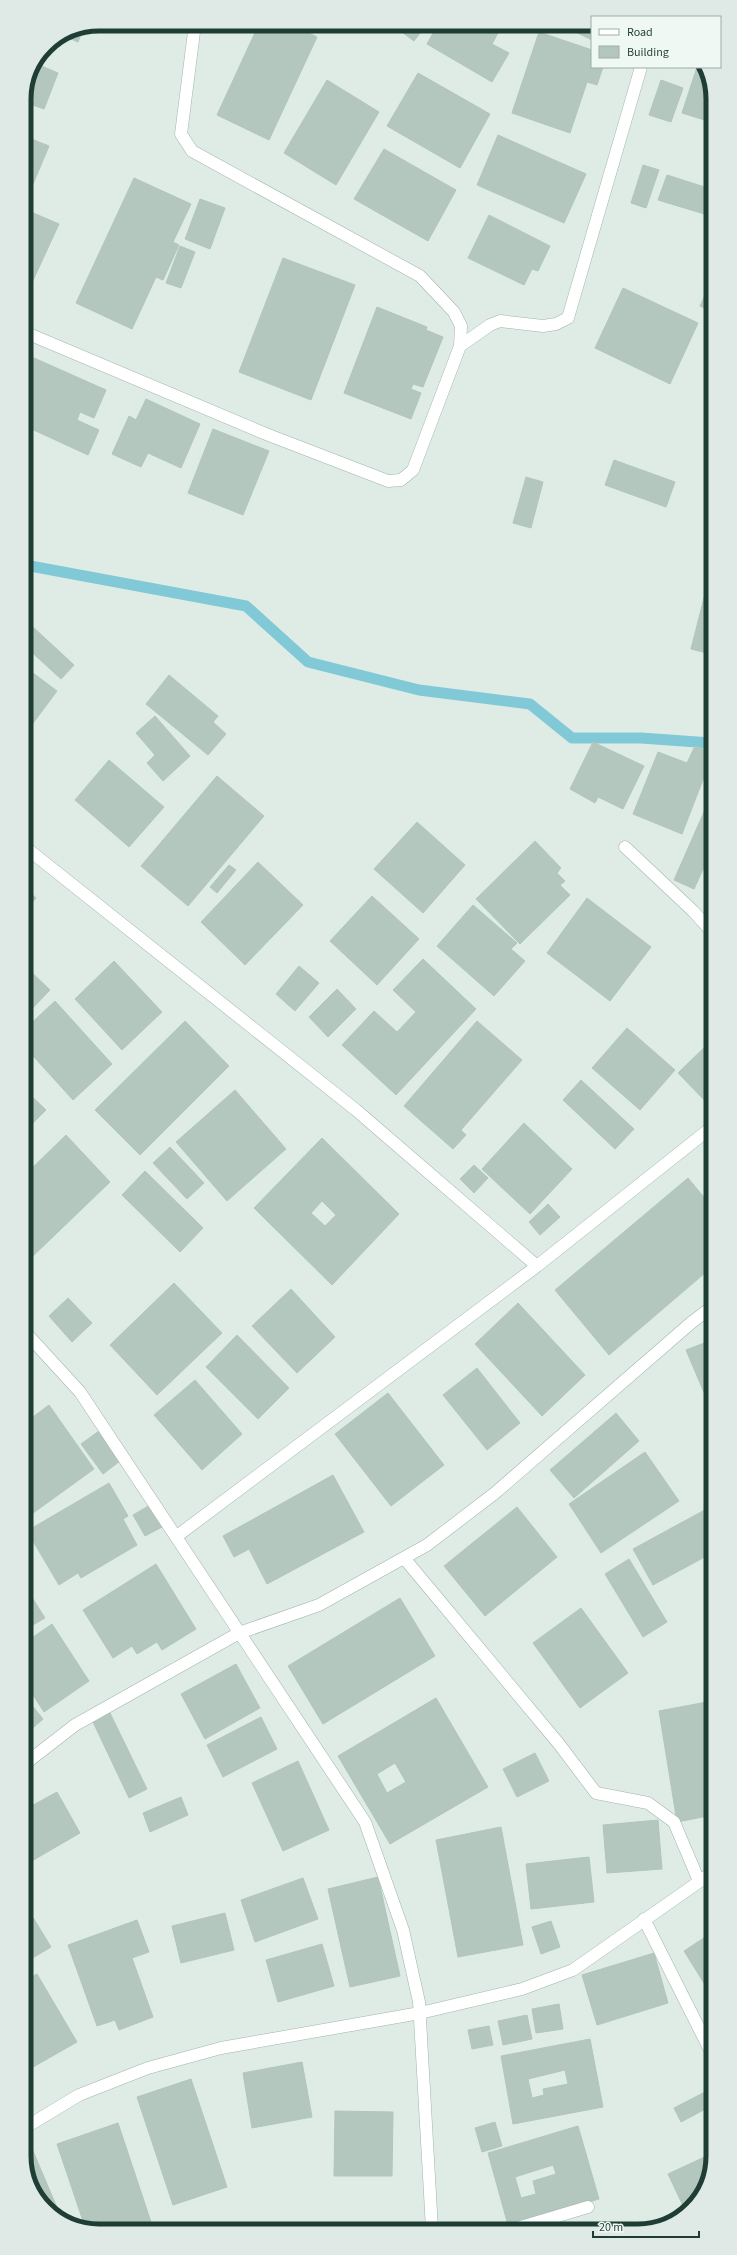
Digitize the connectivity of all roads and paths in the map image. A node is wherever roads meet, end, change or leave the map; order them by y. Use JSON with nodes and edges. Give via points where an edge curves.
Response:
{"nodes":[{"id":1,"x":194,"y":31,"type":"edge"},
{"id":2,"x":641,"y":68,"type":"edge"},
{"id":3,"x":31,"y":335,"type":"edge"},
{"id":4,"x":460,"y":346,"type":"junction"},
{"id":5,"x":625,"y":847,"type":"dead end"},
{"id":6,"x":31,"y":852,"type":"edge"},
{"id":7,"x":706,"y":925,"type":"edge"},
{"id":8,"x":706,"y":1132,"type":"edge"},
{"id":9,"x":536,"y":1266,"type":"junction"},
{"id":10,"x":706,"y":1312,"type":"edge"},
{"id":11,"x":31,"y":1338,"type":"edge"},
{"id":12,"x":177,"y":1536,"type":"junction"},
{"id":13,"x":404,"y":1558,"type":"junction"},
{"id":14,"x":238,"y":1633,"type":"junction"},
{"id":15,"x":31,"y":1759,"type":"edge"},
{"id":16,"x":706,"y":1877,"type":"edge"},
{"id":17,"x":699,"y":1882,"type":"junction"},
{"id":18,"x":644,"y":1919,"type":"junction"},
{"id":19,"x":420,"y":2012,"type":"junction"},
{"id":20,"x":706,"y":2042,"type":"edge"},
{"id":21,"x":31,"y":2124,"type":"edge"},
{"id":22,"x":588,"y":2207,"type":"dead end"},
{"id":23,"x":432,"y":2224,"type":"edge"},
{"id":24,"x":531,"y":2224,"type":"edge"}],
"edges":[{"from":1,"to":4,"type":"street","via":[[181,134],[192,151],[420,276],[454,312],[461,326]]},
{"from":2,"to":4,"type":"street","via":[[568,318],[556,324],[543,326],[500,321]]},
{"from":3,"to":4,"type":"street","via":[[266,434],[388,481],[401,480],[413,470]]},
{"from":5,"to":7,"type":"street"},
{"from":6,"to":9,"type":"street","via":[[356,1110]]},
{"from":8,"to":9,"type":"street"},
{"from":9,"to":12,"type":"street"},
{"from":10,"to":13,"type":"street","via":[[495,1493],[427,1545]]},
{"from":11,"to":12,"type":"street","via":[[80,1392]]},
{"from":12,"to":14,"type":"street"},
{"from":13,"to":14,"type":"street","via":[[319,1605]]},
{"from":13,"to":17,"type":"street","via":[[596,1792],[648,1804],[674,1822]]},
{"from":14,"to":15,"type":"street","via":[[75,1725]]},
{"from":14,"to":19,"type":"street","via":[[365,1822],[402,1930]]},
{"from":16,"to":17,"type":"street"},
{"from":17,"to":18,"type":"street"},
{"from":18,"to":19,"type":"street","via":[[573,1970],[522,1990]]},
{"from":18,"to":20,"type":"street"},
{"from":19,"to":21,"type":"street","via":[[221,2048],[148,2068],[79,2095]]},
{"from":19,"to":23,"type":"street"},
{"from":22,"to":24,"type":"street"}]}
